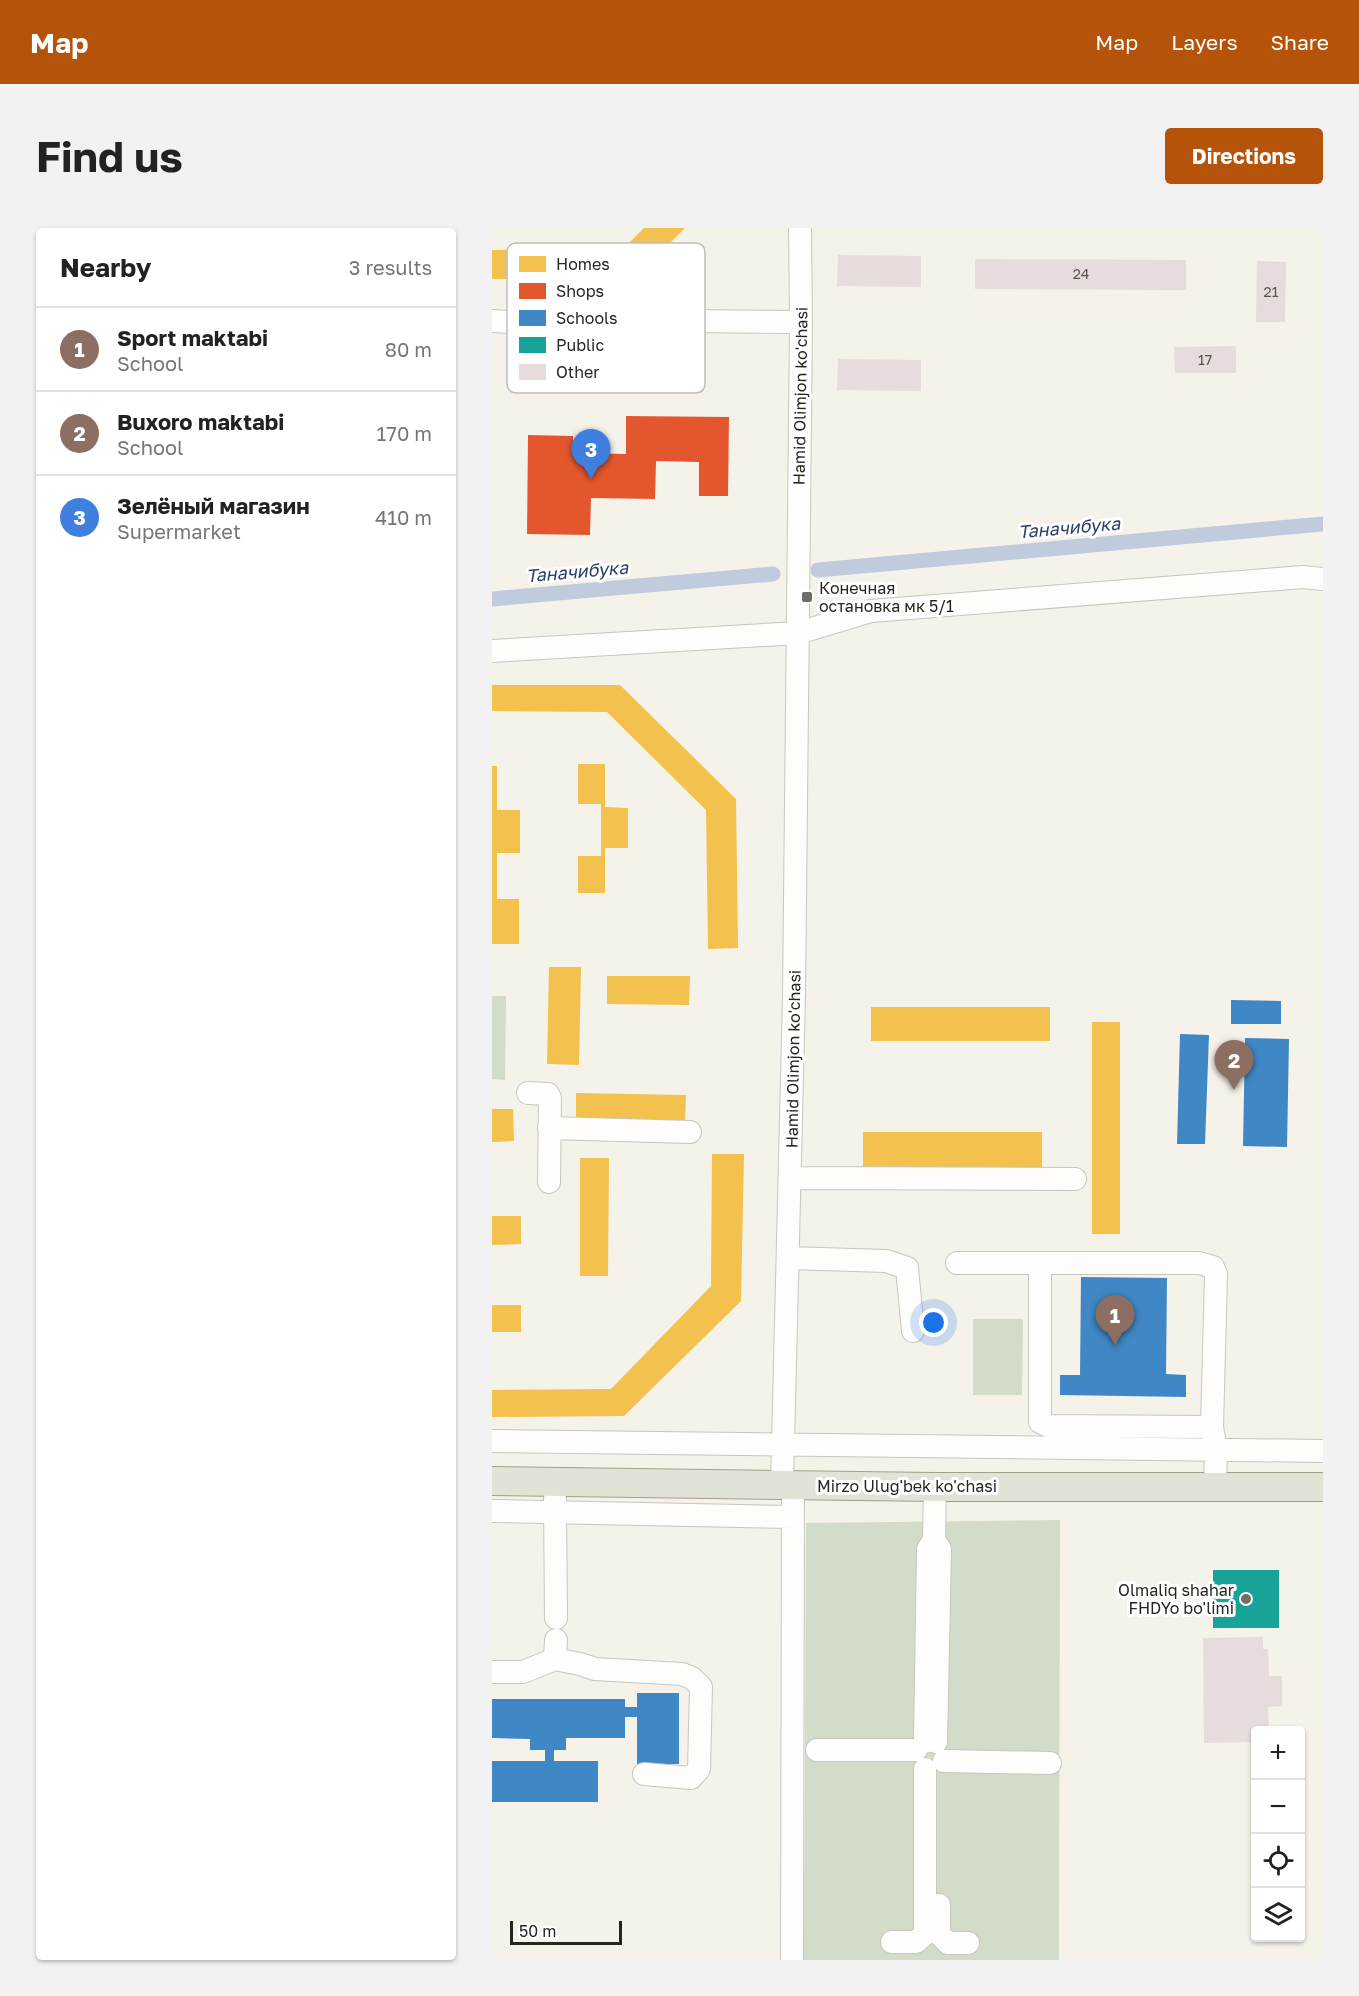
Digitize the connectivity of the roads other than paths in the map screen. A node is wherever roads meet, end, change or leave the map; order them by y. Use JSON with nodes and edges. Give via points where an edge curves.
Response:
{"nodes":[{"id":1,"x":800,"y":228,"type":"edge"},
{"id":2,"x":492,"y":321,"type":"edge"},
{"id":3,"x":705,"y":321,"type":"edge"},
{"id":4,"x":507,"y":322,"type":"edge"},
{"id":5,"x":801,"y":322,"type":"junction"},
{"id":6,"x":1323,"y":579,"type":"edge"},
{"id":7,"x":798,"y":633,"type":"junction"},
{"id":8,"x":492,"y":651,"type":"edge"},
{"id":9,"x":528,"y":1093,"type":"dead end"},
{"id":10,"x":549,"y":1128,"type":"junction"},
{"id":11,"x":690,"y":1132,"type":"dead end"},
{"id":12,"x":790,"y":1178,"type":"junction"},
{"id":13,"x":1075,"y":1179,"type":"dead end"},
{"id":14,"x":549,"y":1182,"type":"dead end"},
{"id":15,"x":788,"y":1258,"type":"junction"},
{"id":16,"x":957,"y":1263,"type":"dead end"},
{"id":17,"x":1040,"y":1263,"type":"junction"},
{"id":18,"x":914,"y":1331,"type":"dead end"},
{"id":19,"x":1212,"y":1427,"type":"junction"},
{"id":20,"x":492,"y":1441,"type":"edge"},
{"id":21,"x":783,"y":1446,"type":"junction"},
{"id":22,"x":1216,"y":1450,"type":"junction"},
{"id":23,"x":1323,"y":1451,"type":"edge"},
{"id":24,"x":492,"y":1481,"type":"edge"},
{"id":25,"x":555,"y":1482,"type":"junction"},
{"id":26,"x":788,"y":1485,"type":"junction"},
{"id":27,"x":935,"y":1487,"type":"junction"},
{"id":28,"x":1215,"y":1487,"type":"junction"},
{"id":29,"x":1323,"y":1487,"type":"edge"},
{"id":30,"x":492,"y":1510,"type":"edge"},
{"id":31,"x":555,"y":1512,"type":"junction"},
{"id":32,"x":793,"y":1517,"type":"junction"},
{"id":33,"x":556,"y":1639,"type":"junction"},
{"id":34,"x":492,"y":1672,"type":"edge"},
{"id":35,"x":817,"y":1756,"type":"dead end"},
{"id":36,"x":930,"y":1756,"type":"junction"},
{"id":37,"x":1050,"y":1756,"type":"dead end"},
{"id":38,"x":644,"y":1774,"type":"dead end"},
{"id":39,"x":892,"y":1942,"type":"dead end"},
{"id":40,"x":968,"y":1943,"type":"dead end"},
{"id":41,"x":792,"y":1960,"type":"edge"}],
"edges":[{"from":1,"to":5,"type":"street","name":"Hamid Olimjon ko'chasi"},
{"from":2,"to":4,"type":"street"},
{"from":3,"to":5,"type":"street"},
{"from":5,"to":7,"type":"street","name":"Hamid Olimjon ko'chasi"},
{"from":6,"to":7,"type":"street","via":[[1303,577],[871,611]]},
{"from":7,"to":8,"type":"street"},
{"from":7,"to":12,"type":"street","name":"Hamid Olimjon ko'chasi"},
{"from":9,"to":10,"type":"street","via":[[548,1094]]},
{"from":10,"to":11,"type":"street"},
{"from":10,"to":14,"type":"street"},
{"from":12,"to":13,"type":"street"},
{"from":12,"to":15,"type":"street","name":"Hamid Olimjon ko'chasi"},
{"from":15,"to":18,"type":"street","via":[[886,1261],[907,1268]]},
{"from":15,"to":21,"type":"street","name":"Hamid Olimjon ko'chasi"},
{"from":16,"to":17,"type":"street"},
{"from":17,"to":19,"type":"street","via":[[1040,1422],[1048,1426]]},
{"from":17,"to":19,"type":"street","via":[[1199,1263],[1213,1267],[1216,1274]]},
{"from":19,"to":22,"type":"street"},
{"from":20,"to":21,"type":"street"},
{"from":21,"to":22,"type":"street"},
{"from":21,"to":26,"type":"street","name":"Hamid Olimjon ko'chasi"},
{"from":22,"to":23,"type":"street"},
{"from":22,"to":28,"type":"street"},
{"from":24,"to":25,"type":"main road","name":"Mirzo Ulug'bek ko'chasi"},
{"from":25,"to":26,"type":"main road","name":"Mirzo Ulug'bek ko'chasi"},
{"from":25,"to":31,"type":"street"},
{"from":26,"to":27,"type":"main road","name":"Mirzo Ulug'bek ko'chasi"},
{"from":26,"to":32,"type":"street","name":"Hamid Olimjon ko'chasi"},
{"from":27,"to":28,"type":"main road","name":"Mirzo Ulug'bek ko'chasi"},
{"from":27,"to":36,"type":"street","via":[[934,1540],[940,1549]]},
{"from":28,"to":29,"type":"main road","name":"Mirzo Ulug'bek ko'chasi"},
{"from":30,"to":31,"type":"street"},
{"from":31,"to":32,"type":"street"},
{"from":31,"to":33,"type":"street"},
{"from":32,"to":41,"type":"street","name":"Hamid Olimjon ko'chasi"},
{"from":33,"to":34,"type":"street","via":[[523,1672]]},
{"from":33,"to":38,"type":"street","via":[[580,1664],[596,1669],[682,1674],[701,1687],[699,1769],[691,1778]]},
{"from":35,"to":36,"type":"street"},
{"from":36,"to":37,"type":"street"},
{"from":36,"to":39,"type":"street","via":[[926,1934],[916,1942]]},
{"from":36,"to":40,"type":"street","via":[[939,1934],[948,1943]]}]}
